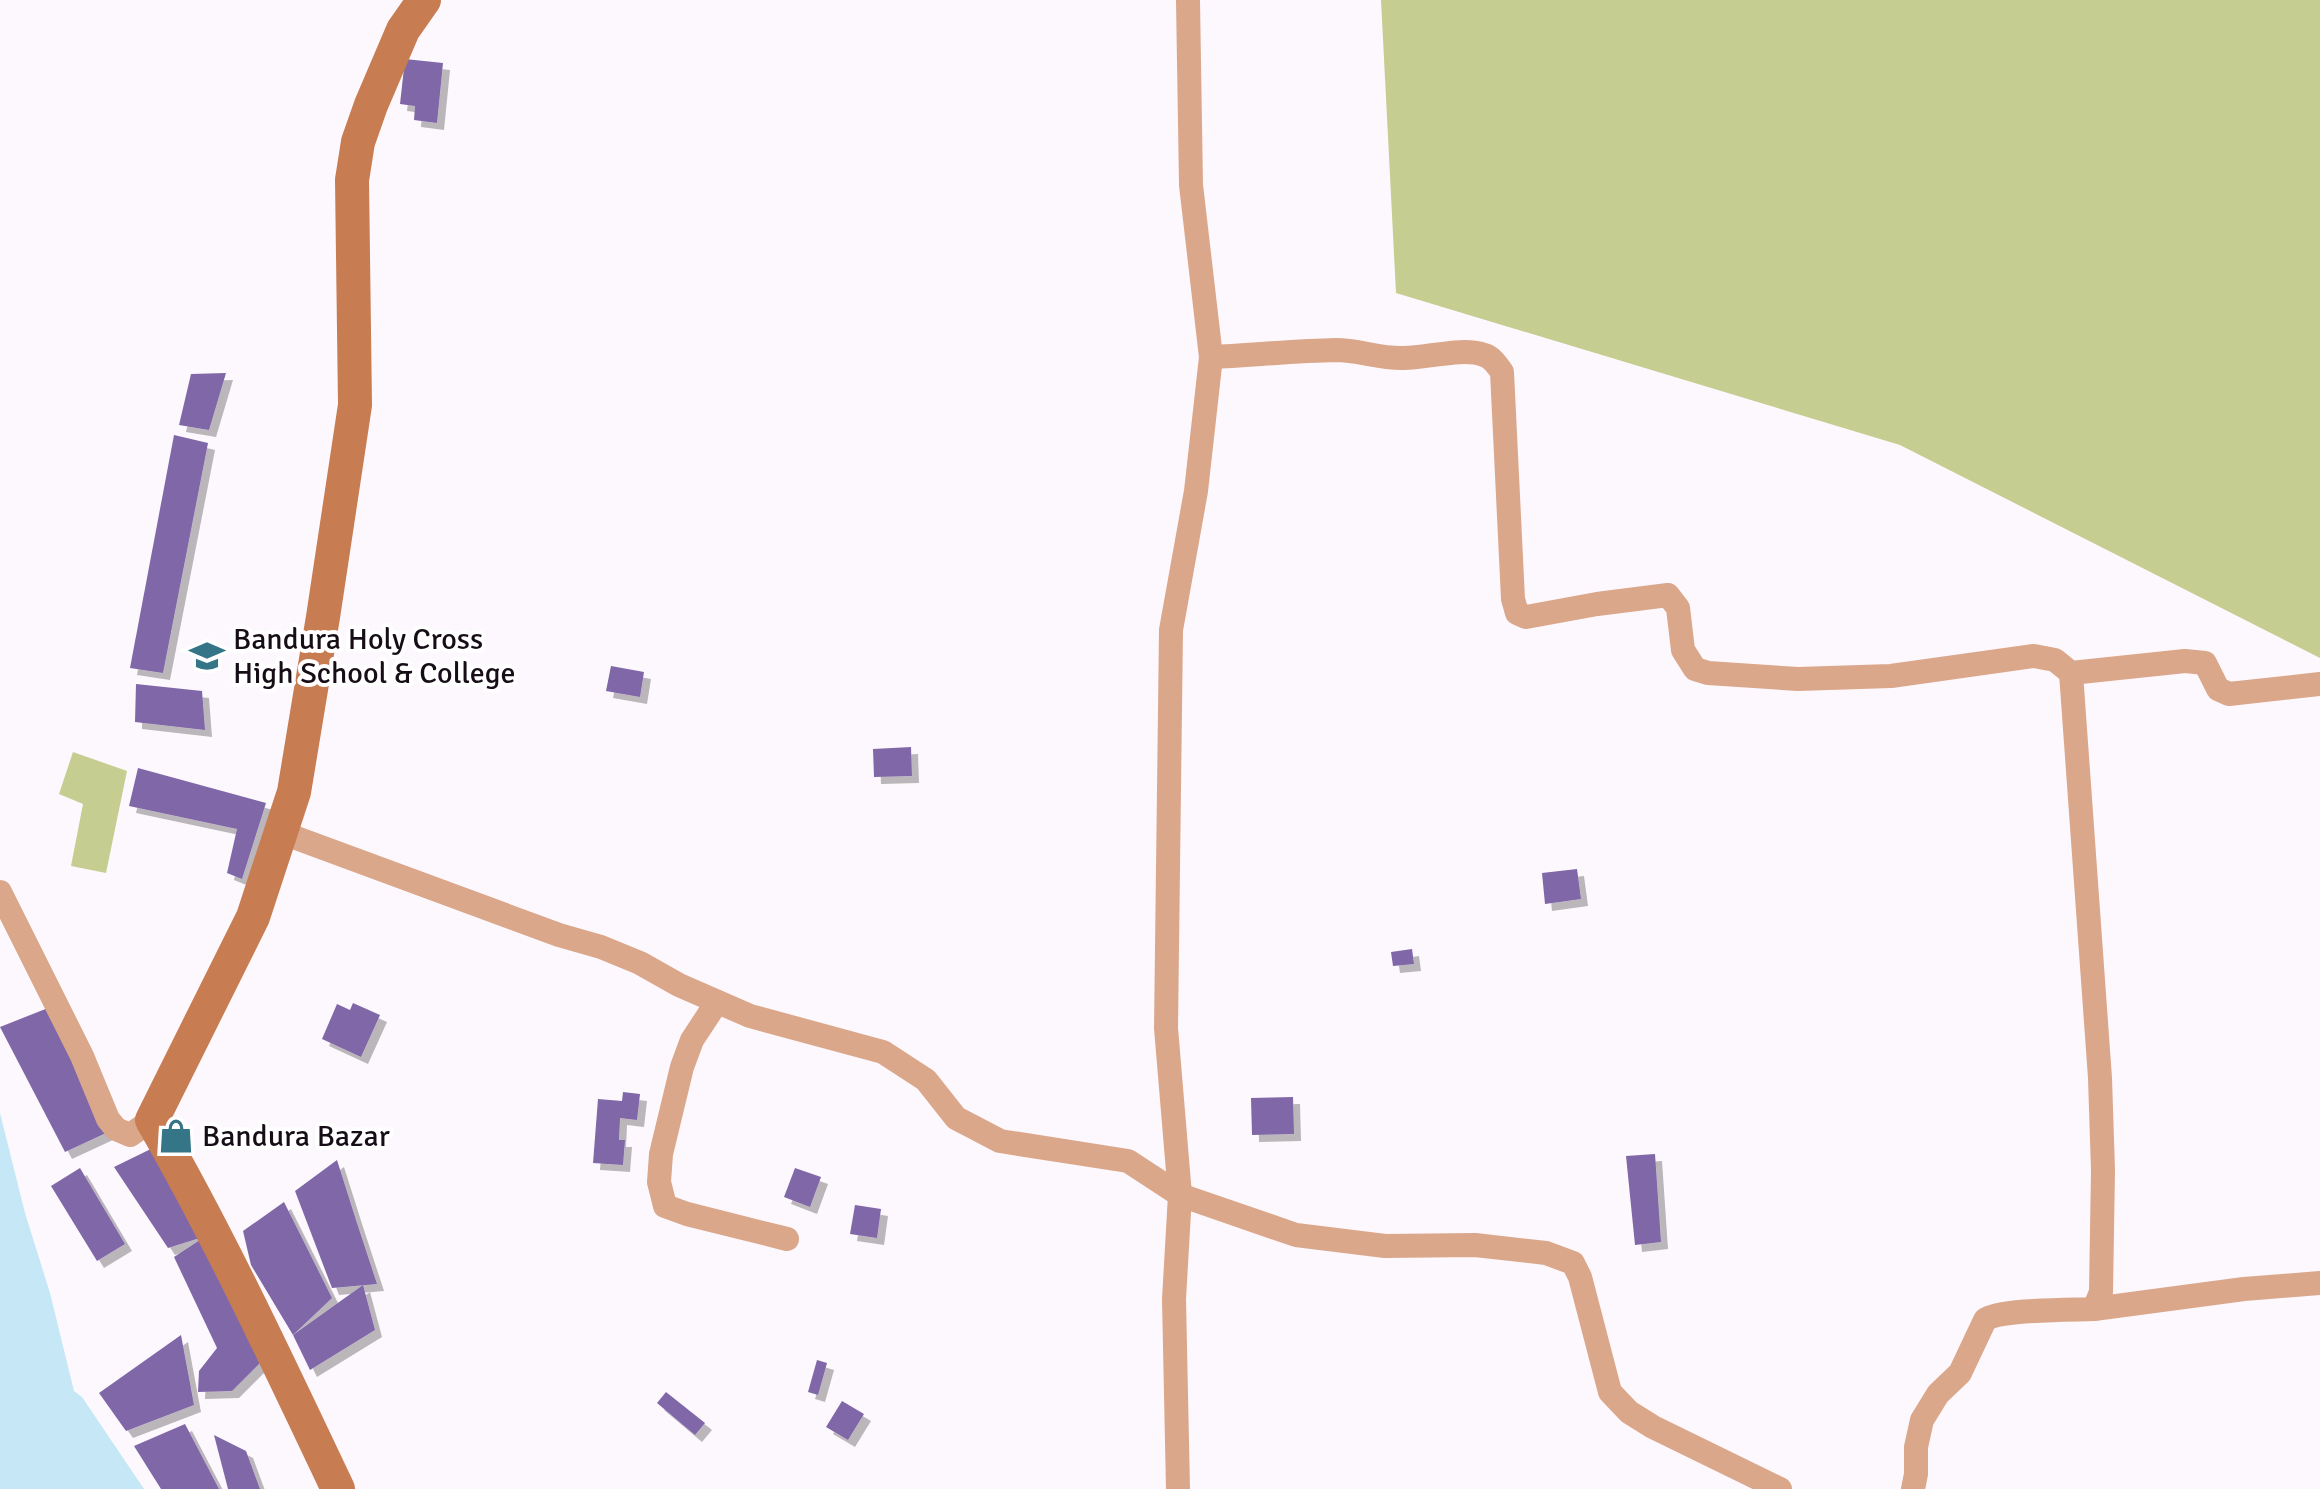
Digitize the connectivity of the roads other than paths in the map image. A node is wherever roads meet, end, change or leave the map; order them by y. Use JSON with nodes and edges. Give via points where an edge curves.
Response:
{"nodes":[{"id":1,"x":424,"y":0,"type":"edge"},
{"id":2,"x":1188,"y":0,"type":"edge"},
{"id":3,"x":1211,"y":357,"type":"junction"},
{"id":4,"x":2071,"y":673,"type":"junction"},
{"id":5,"x":2320,"y":684,"type":"edge"},
{"id":6,"x":280,"y":832,"type":"junction"},
{"id":7,"x":0,"y":892,"type":"edge"},
{"id":8,"x":717,"y":1002,"type":"junction"},
{"id":9,"x":152,"y":1120,"type":"junction"},
{"id":10,"x":1180,"y":1195,"type":"junction"},
{"id":11,"x":787,"y":1239,"type":"dead end"},
{"id":12,"x":2320,"y":1283,"type":"edge"},
{"id":13,"x":2094,"y":1309,"type":"junction"},
{"id":14,"x":338,"y":1489,"type":"edge"},
{"id":15,"x":1178,"y":1489,"type":"edge"},
{"id":16,"x":1780,"y":1489,"type":"edge"},
{"id":17,"x":1913,"y":1489,"type":"edge"}],
"edges":[{"from":1,"to":6,"type":"street","via":[[403,30],[358,142],[352,180],[355,405],[294,792]]},
{"from":2,"to":3,"type":"street","via":[[1191,185]]},
{"from":3,"to":4,"type":"street","via":[[1338,350],[1380,357],[1467,352],[1491,358],[1502,372],[1513,599],[1517,613],[1526,617],[1668,595],[1678,608],[1683,650],[1695,669],[1708,673],[1798,679],[1891,676],[2034,656],[2055,660]]},
{"from":3,"to":10,"type":"street","via":[[1196,491],[1171,630],[1166,1028]]},
{"from":4,"to":5,"type":"street","via":[[2185,661],[2205,663],[2218,689],[2229,694]]},
{"from":4,"to":13,"type":"street","via":[[2101,1093],[2101,1292]]},
{"from":6,"to":8,"type":"street","via":[[601,947]]},
{"from":6,"to":9,"type":"street","via":[[253,917]]},
{"from":7,"to":9,"type":"street","via":[[108,1119],[130,1135]]},
{"from":8,"to":10,"type":"street","via":[[883,1052],[926,1080],[956,1118],[1000,1141],[1128,1161]]},
{"from":8,"to":11,"type":"street","via":[[682,1067],[661,1154],[659,1182],[665,1206]]},
{"from":9,"to":14,"type":"street","via":[[186,1178]]},
{"from":10,"to":15,"type":"street","via":[[1174,1299]]},
{"from":10,"to":16,"type":"street","via":[[1296,1235],[1385,1246],[1475,1245],[1546,1253],[1573,1263],[1610,1392],[1653,1427]]},
{"from":12,"to":13,"type":"street"},
{"from":13,"to":17,"type":"street","via":[[2008,1313],[1985,1320],[1960,1373],[1922,1420]]}]}
